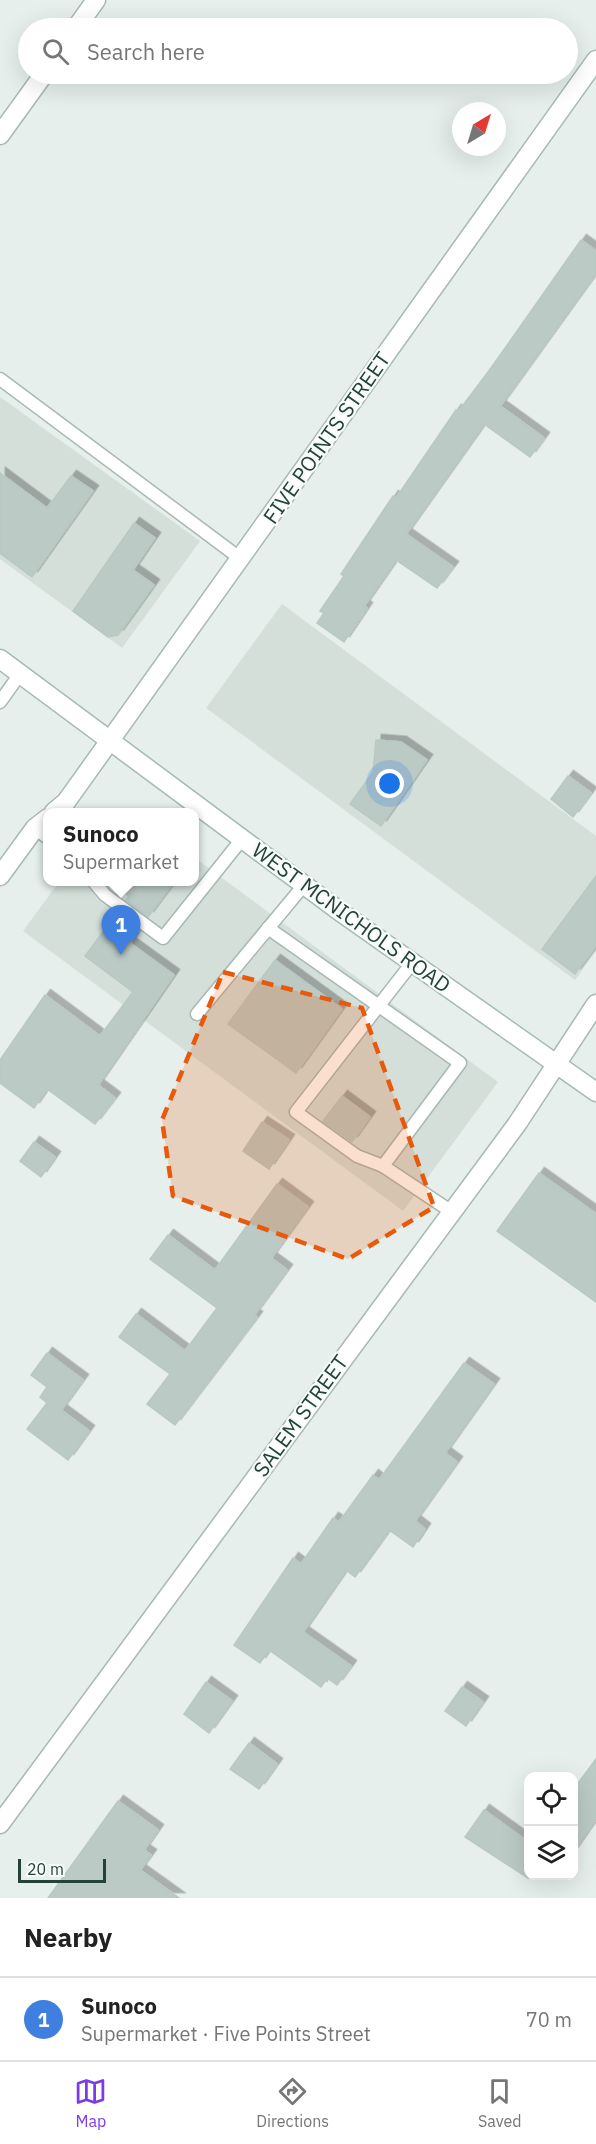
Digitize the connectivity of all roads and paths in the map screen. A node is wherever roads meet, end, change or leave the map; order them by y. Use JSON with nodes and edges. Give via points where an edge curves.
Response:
{"nodes":[{"id":1,"x":96,"y":0,"type":"edge"},
{"id":2,"x":83,"y":18,"type":"edge"},
{"id":3,"x":596,"y":60,"type":"edge"},
{"id":4,"x":37,"y":84,"type":"edge"},
{"id":5,"x":0,"y":135,"type":"edge"},
{"id":6,"x":0,"y":379,"type":"edge"},
{"id":7,"x":241,"y":559,"type":"junction"},
{"id":8,"x":0,"y":659,"type":"edge"},
{"id":9,"x":20,"y":674,"type":"junction"},
{"id":10,"x":0,"y":702,"type":"edge"},
{"id":11,"x":109,"y":740,"type":"junction"},
{"id":12,"x":59,"y":808,"type":"edge"},
{"id":13,"x":43,"y":828,"type":"edge"},
{"id":14,"x":242,"y":839,"type":"junction"},
{"id":15,"x":0,"y":876,"type":"edge"},
{"id":16,"x":304,"y":885,"type":"junction"},
{"id":17,"x":97,"y":886,"type":"edge"},
{"id":18,"x":268,"y":928,"type":"junction"},
{"id":19,"x":412,"y":963,"type":"junction"},
{"id":20,"x":378,"y":1005,"type":"junction"},
{"id":21,"x":596,"y":1005,"type":"edge"},
{"id":22,"x":197,"y":1014,"type":"dead end"},
{"id":23,"x":558,"y":1063,"type":"junction"},
{"id":24,"x":596,"y":1092,"type":"edge"},
{"id":25,"x":383,"y":1166,"type":"junction"},
{"id":26,"x":452,"y":1212,"type":"junction"},
{"id":27,"x":0,"y":1824,"type":"edge"}],
"edges":[{"from":1,"to":2,"type":"street"},
{"from":3,"to":7,"type":"street","name":"FIVE POINTS STREET"},
{"from":4,"to":5,"type":"street"},
{"from":6,"to":7,"type":"lane"},
{"from":7,"to":11,"type":"street","name":"FIVE POINTS STREET"},
{"from":8,"to":9,"type":"street","name":"WEST MCNICHOLS ROAD"},
{"from":9,"to":10,"type":"lane"},
{"from":9,"to":11,"type":"street","name":"WEST MCNICHOLS ROAD"},
{"from":11,"to":12,"type":"street","name":"FIVE POINTS STREET"},
{"from":11,"to":14,"type":"street","name":"WEST MCNICHOLS ROAD"},
{"from":13,"to":15,"type":"street"},
{"from":14,"to":16,"type":"street","name":"WEST MCNICHOLS ROAD"},
{"from":14,"to":17,"type":"lane","via":[[163,938]]},
{"from":16,"to":18,"type":"lane"},
{"from":16,"to":19,"type":"street","name":"WEST MCNICHOLS ROAD"},
{"from":18,"to":20,"type":"lane"},
{"from":18,"to":22,"type":"lane"},
{"from":19,"to":20,"type":"lane"},
{"from":19,"to":23,"type":"street","name":"WEST MCNICHOLS ROAD"},
{"from":20,"to":25,"type":"lane","via":[[460,1063]]},
{"from":20,"to":25,"type":"lane","via":[[296,1112],[357,1156]]},
{"from":21,"to":23,"type":"street","name":"SALEM STREET"},
{"from":23,"to":24,"type":"street","name":"WEST MCNICHOLS ROAD"},
{"from":23,"to":26,"type":"street","name":"SALEM STREET"},
{"from":25,"to":26,"type":"lane"},
{"from":26,"to":27,"type":"street","name":"SALEM STREET"}]}
